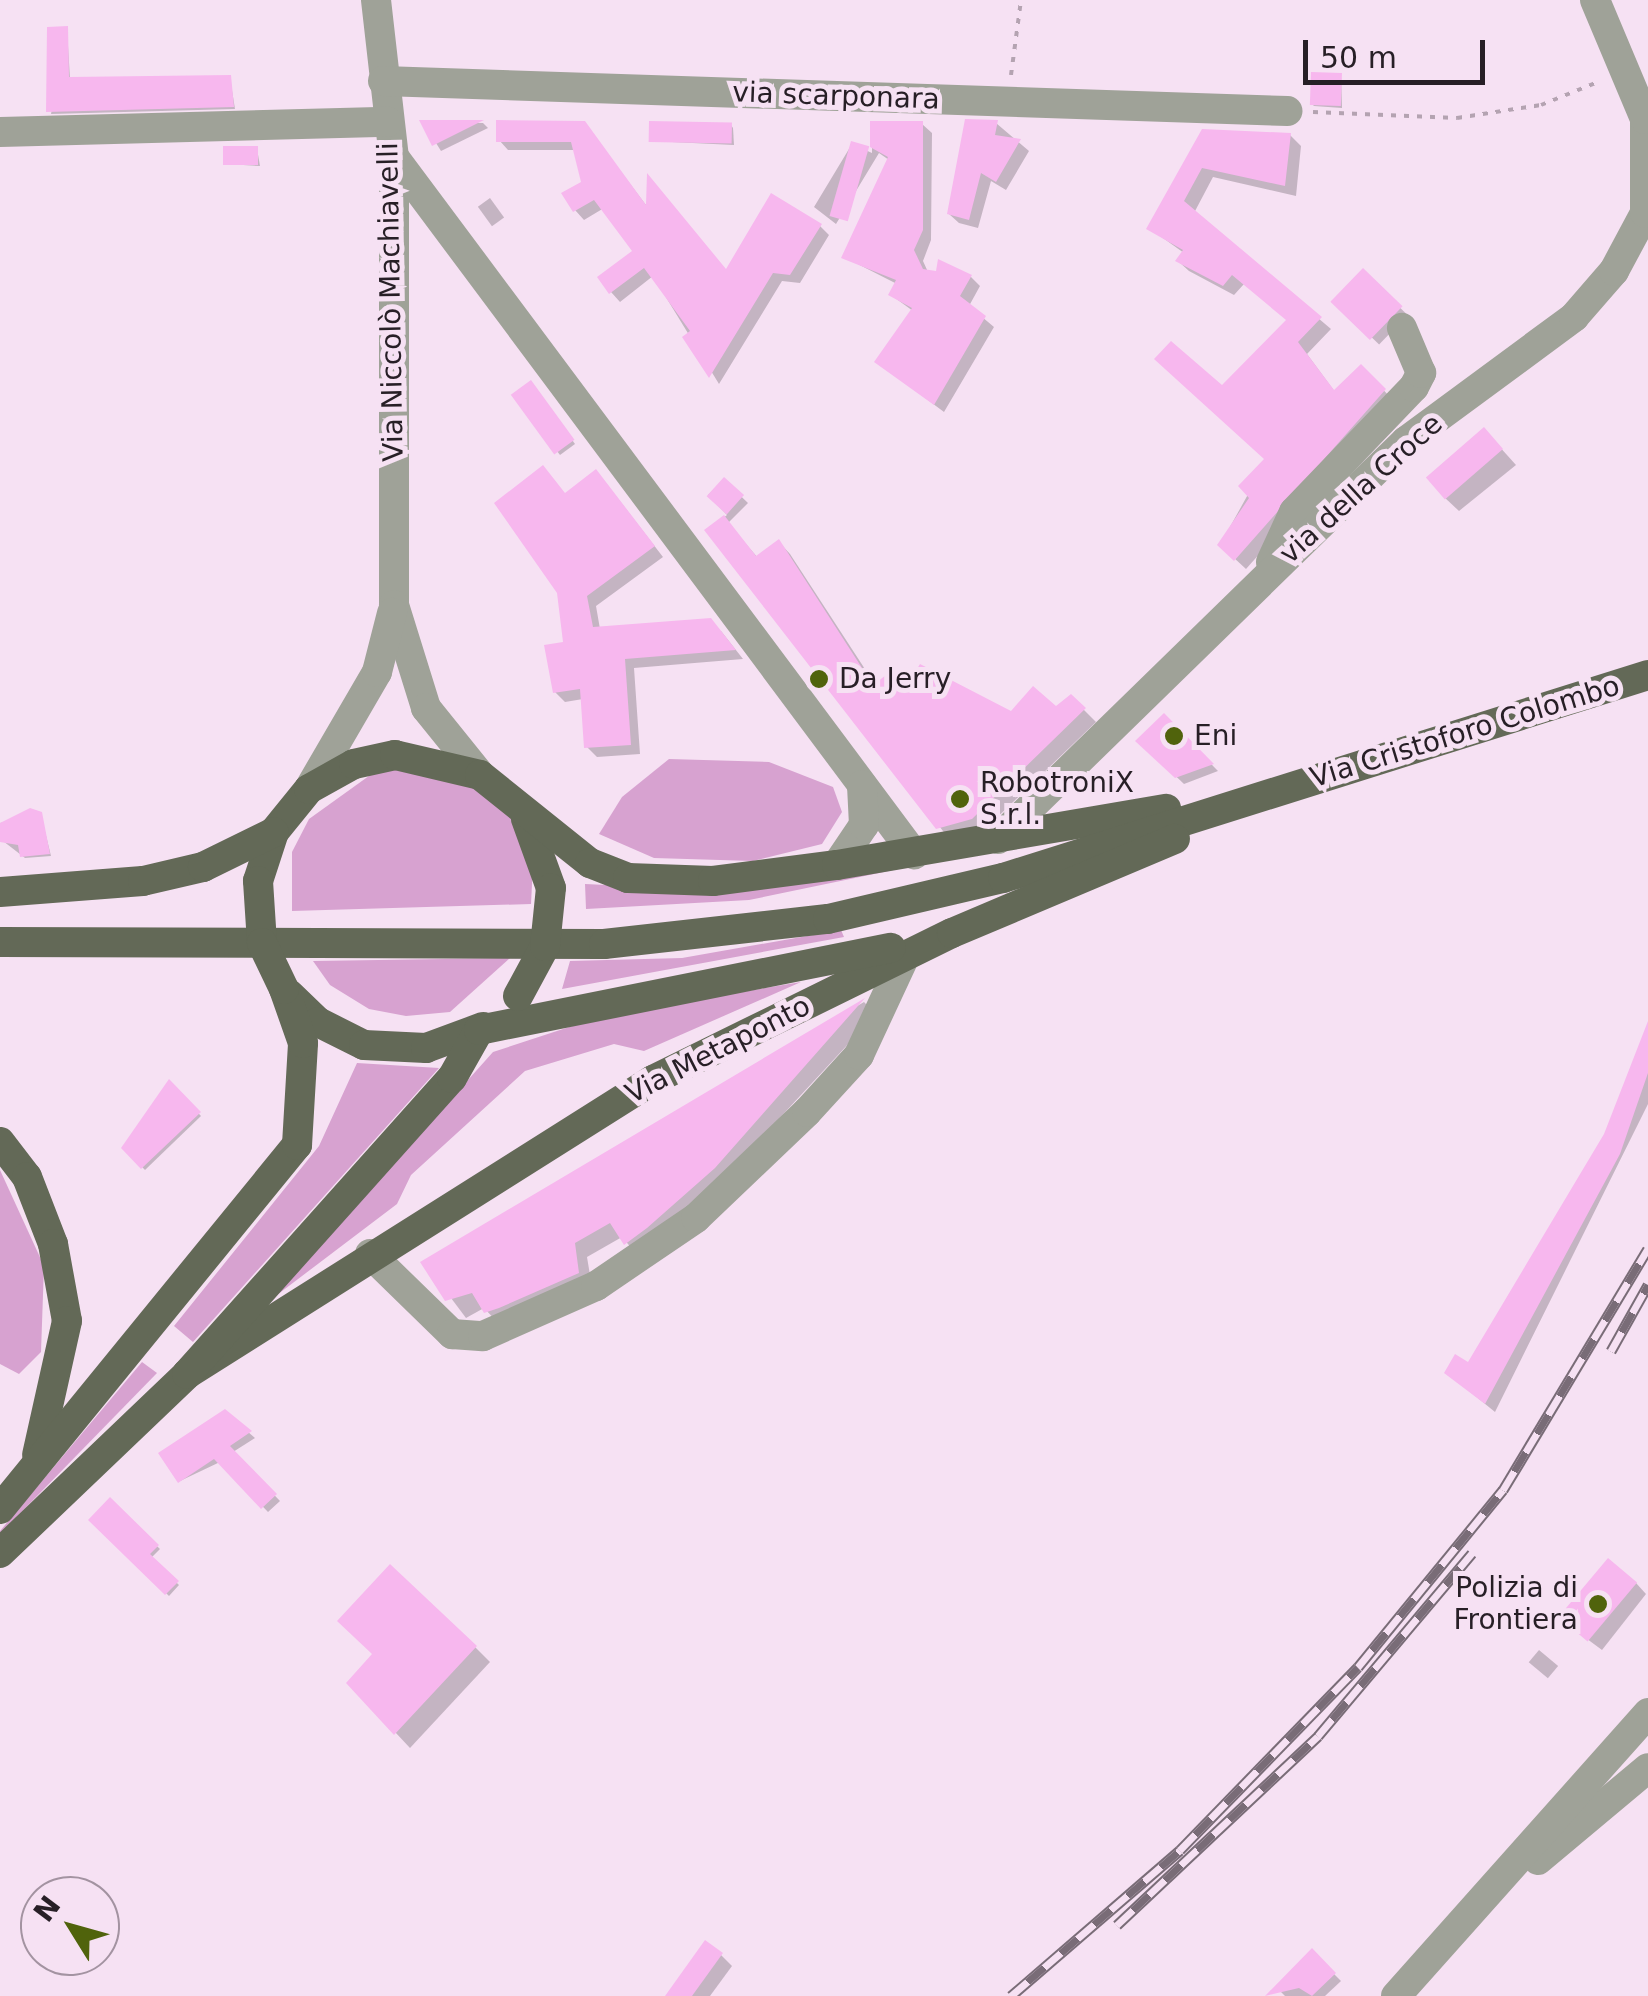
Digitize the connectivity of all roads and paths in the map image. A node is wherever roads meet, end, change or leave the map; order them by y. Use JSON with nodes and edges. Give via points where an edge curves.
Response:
{"nodes":[{"id":1,"x":376,"y":0,"type":"edge"},
{"id":2,"x":1021,"y":0,"type":"edge"},
{"id":3,"x":1595,"y":0,"type":"edge"},
{"id":4,"x":1625,"y":71,"type":"junction"},
{"id":5,"x":384,"y":81,"type":"junction"},
{"id":6,"x":1008,"y":102,"type":"junction"},
{"id":7,"x":1288,"y":111,"type":"joint"},
{"id":8,"x":388,"y":122,"type":"junction"},
{"id":9,"x":0,"y":132,"type":"edge"},
{"id":10,"x":394,"y":157,"type":"junction"},
{"id":11,"x":1402,"y":328,"type":"dead end"},
{"id":12,"x":1262,"y":581,"type":"junction"},
{"id":13,"x":394,"y":605,"type":"junction"},
{"id":14,"x":1648,"y":676,"type":"edge"},
{"id":15,"x":480,"y":775,"type":"junction"},
{"id":16,"x":862,"y":786,"type":"junction"},
{"id":17,"x":1282,"y":788,"type":"junction"},
{"id":18,"x":310,"y":789,"type":"junction"},
{"id":19,"x":519,"y":808,"type":"junction"},
{"id":20,"x":274,"y":832,"type":"junction"},
{"id":21,"x":998,"y":839,"type":"junction"},
{"id":22,"x":914,"y":854,"type":"junction"},
{"id":23,"x":837,"y":866,"type":"junction"},
{"id":24,"x":0,"y":892,"type":"edge"},
{"id":25,"x":952,"y":933,"type":"junction"},
{"id":26,"x":0,"y":942,"type":"edge"},
{"id":27,"x":905,"y":956,"type":"junction"},
{"id":28,"x":284,"y":989,"type":"junction"},
{"id":29,"x":479,"y":1030,"type":"junction"},
{"id":30,"x":0,"y":1142,"type":"edge"},
{"id":31,"x":370,"y":1254,"type":"junction"},
{"id":32,"x":187,"y":1374,"type":"junction"},
{"id":33,"x":34,"y":1466,"type":"junction"},
{"id":34,"x":0,"y":1509,"type":"edge"},
{"id":35,"x":0,"y":1553,"type":"edge"},
{"id":36,"x":1648,"y":1713,"type":"edge"},
{"id":37,"x":1648,"y":1768,"type":"edge"},
{"id":38,"x":1448,"y":1936,"type":"junction"},
{"id":39,"x":1396,"y":1996,"type":"edge"}],
"edges":[{"from":1,"to":5,"type":"street","name":"Via Niccolò Machiavelli"},
{"from":2,"to":6,"type":"path"},
{"from":3,"to":4,"type":"street","name":"via della Croce"},
{"from":4,"to":7,"type":"path","via":[[1541,105],[1457,118]]},
{"from":4,"to":12,"type":"street","name":"via della Croce","via":[[1645,118],[1645,213],[1614,272],[1574,317],[1406,441]]},
{"from":5,"to":6,"type":"street","name":"via scarponara"},
{"from":5,"to":8,"type":"street","name":"Via Niccolò Machiavelli"},
{"from":6,"to":7,"type":"street","name":"via scarponara"},
{"from":8,"to":9,"type":"street"},
{"from":8,"to":10,"type":"street","name":"Via Niccolò Machiavelli"},
{"from":10,"to":13,"type":"street","name":"Via Niccolò Machiavelli"},
{"from":10,"to":16,"type":"street"},
{"from":11,"to":12,"type":"street","via":[[1420,373],[1414,387],[1294,512]]},
{"from":12,"to":21,"type":"street","name":"via della Croce"},
{"from":13,"to":15,"type":"street","via":[[426,708]]},
{"from":13,"to":18,"type":"street","via":[[377,672]]},
{"from":14,"to":17,"type":"main road","name":"Via Cristoforo Colombo"},
{"from":15,"to":18,"type":"main road","via":[[396,755],[354,764]]},
{"from":15,"to":19,"type":"main road"},
{"from":16,"to":22,"type":"street"},
{"from":16,"to":23,"type":"street","via":[[864,824]]},
{"from":17,"to":21,"type":"main road"},
{"from":17,"to":25,"type":"main road","name":"Via Metaponto"},
{"from":17,"to":26,"type":"main road","via":[[1003,878],[810,921],[604,944]]},
{"from":18,"to":20,"type":"main road"},
{"from":19,"to":23,"type":"main road","via":[[590,863],[628,878],[713,881]]},
{"from":19,"to":29,"type":"main road","bridge":true,"via":[[552,888],[545,946],[518,996]]},
{"from":20,"to":24,"type":"main road","via":[[203,867],[142,881]]},
{"from":20,"to":28,"type":"main road","bridge":true,"via":[[258,881],[262,943]]},
{"from":21,"to":22,"type":"main road"},
{"from":22,"to":23,"type":"main road"},
{"from":25,"to":27,"type":"main road","name":"Via Metaponto"},
{"from":25,"to":29,"type":"main road"},
{"from":27,"to":31,"type":"main road","name":"Via Metaponto","via":[[653,1080]]},
{"from":27,"to":31,"type":"street","via":[[859,1056],[807,1112],[696,1218],[596,1286],[483,1336],[452,1334]]},
{"from":28,"to":29,"type":"main road","via":[[318,1022],[364,1045],[426,1048]]},
{"from":28,"to":33,"type":"main road","via":[[303,1043],[296,1145]]},
{"from":29,"to":32,"type":"main road","via":[[452,1078]]},
{"from":30,"to":33,"type":"main road","via":[[27,1177],[53,1244],[67,1321]]},
{"from":31,"to":32,"type":"main road","name":"Via Metaponto"},
{"from":32,"to":35,"type":"main road"},
{"from":33,"to":34,"type":"main road"},
{"from":36,"to":38,"type":"street"},
{"from":37,"to":38,"type":"street"},
{"from":38,"to":39,"type":"street"}]}
